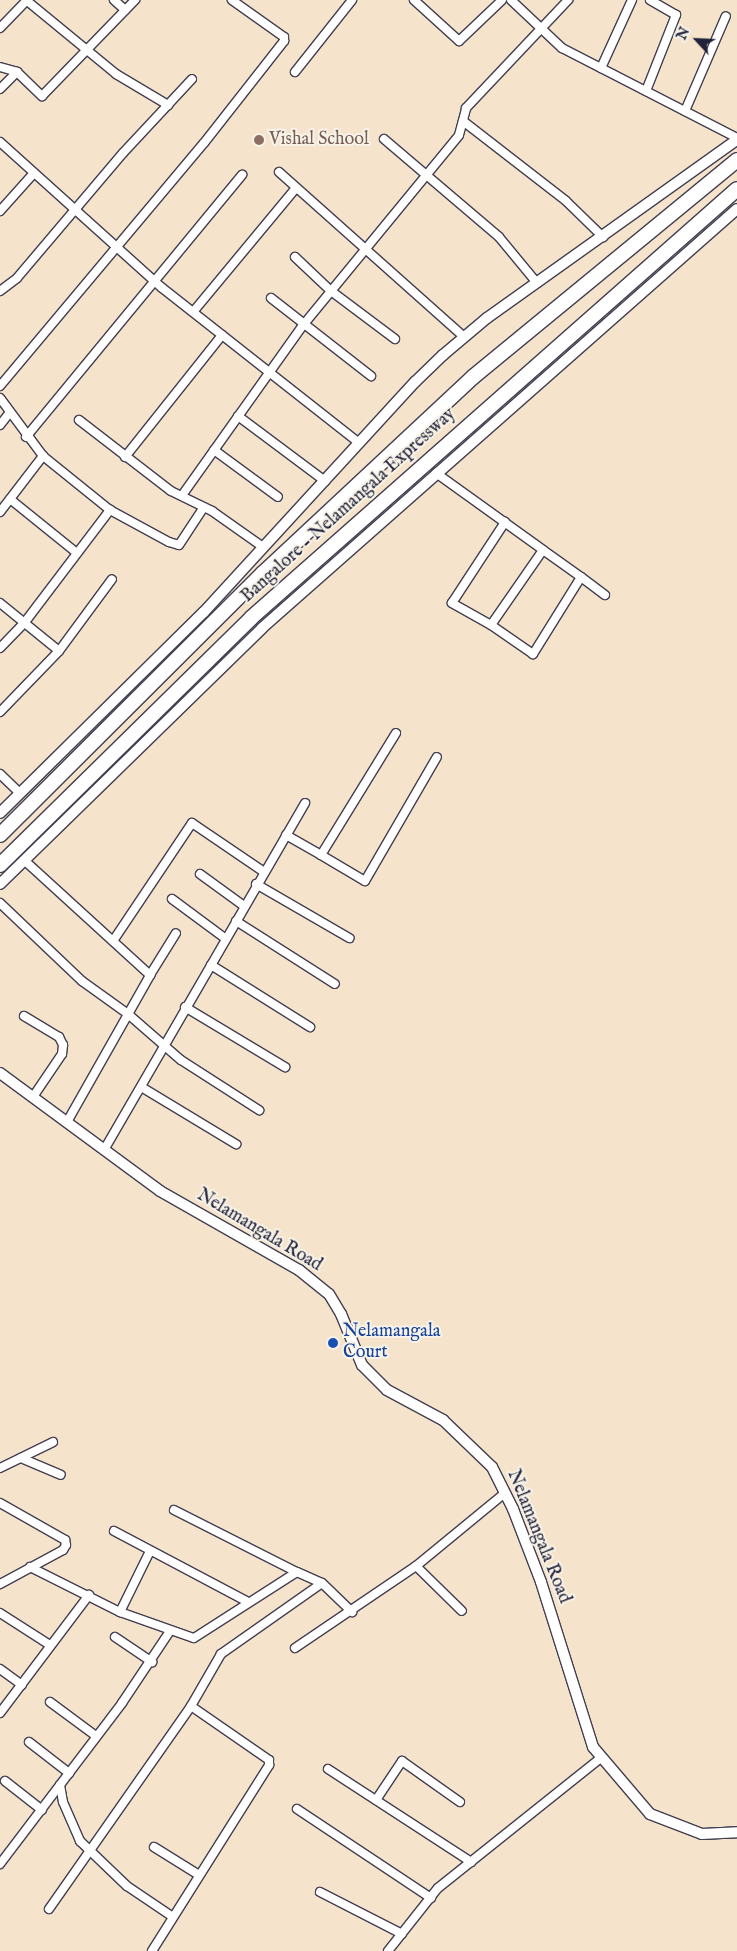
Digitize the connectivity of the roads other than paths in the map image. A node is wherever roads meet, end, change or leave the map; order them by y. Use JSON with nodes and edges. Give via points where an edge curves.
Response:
{"nodes":[{"id":1,"x":26,"y":0,"type":"edge"},
{"id":2,"x":114,"y":0,"type":"edge"},
{"id":3,"x":135,"y":0,"type":"edge"},
{"id":4,"x":232,"y":0,"type":"edge"},
{"id":5,"x":352,"y":0,"type":"edge"},
{"id":6,"x":502,"y":0,"type":"edge"},
{"id":7,"x":511,"y":0,"type":"edge"},
{"id":8,"x":568,"y":0,"type":"edge"},
{"id":9,"x":632,"y":0,"type":"edge"},
{"id":10,"x":650,"y":0,"type":"edge"},
{"id":11,"x":416,"y":1,"type":"edge"},
{"id":12,"x":125,"y":10,"type":"junction"},
{"id":13,"x":726,"y":16,"type":"dead end"},
{"id":14,"x":0,"y":28,"type":"edge"},
{"id":15,"x":541,"y":28,"type":"junction"},
{"id":16,"x":87,"y":51,"type":"junction"},
{"id":17,"x":0,"y":67,"type":"edge"},
{"id":18,"x":601,"y":68,"type":"junction"},
{"id":19,"x":17,"y":72,"type":"junction"},
{"id":20,"x":295,"y":72,"type":"dead end"},
{"id":21,"x":192,"y":79,"type":"dead end"},
{"id":22,"x":0,"y":89,"type":"edge"},
{"id":23,"x":646,"y":91,"type":"junction"},
{"id":24,"x":168,"y":105,"type":"junction"},
{"id":25,"x":685,"y":111,"type":"junction"},
{"id":26,"x":463,"y":122,"type":"junction"},
{"id":27,"x":384,"y":139,"type":"dead end"},
{"id":28,"x":737,"y":139,"type":"edge"},
{"id":29,"x":0,"y":142,"type":"edge"},
{"id":30,"x":737,"y":160,"type":"edge"},
{"id":31,"x":278,"y":172,"type":"dead end"},
{"id":32,"x":34,"y":173,"type":"junction"},
{"id":33,"x":426,"y":174,"type":"junction"},
{"id":34,"x":242,"y":175,"type":"dead end"},
{"id":35,"x":296,"y":188,"type":"junction"},
{"id":36,"x":737,"y":189,"type":"edge"},
{"id":37,"x":74,"y":209,"type":"junction"},
{"id":38,"x":737,"y":209,"type":"edge"},
{"id":39,"x":0,"y":211,"type":"edge"},
{"id":40,"x":603,"y":237,"type":"junction"},
{"id":41,"x":116,"y":246,"type":"junction"},
{"id":42,"x":365,"y":252,"type":"junction"},
{"id":43,"x":295,"y":257,"type":"dead end"},
{"id":44,"x":155,"y":281,"type":"junction"},
{"id":45,"x":537,"y":283,"type":"junction"},
{"id":46,"x":0,"y":291,"type":"edge"},
{"id":47,"x":331,"y":291,"type":"junction"},
{"id":48,"x":271,"y":298,"type":"dead end"},
{"id":49,"x":193,"y":312,"type":"junction"},
{"id":50,"x":304,"y":324,"type":"junction"},
{"id":51,"x":222,"y":334,"type":"junction"},
{"id":52,"x":464,"y":337,"type":"junction"},
{"id":53,"x":395,"y":339,"type":"dead end"},
{"id":54,"x":268,"y":371,"type":"junction"},
{"id":55,"x":371,"y":376,"type":"dead end"},
{"id":56,"x":0,"y":386,"type":"edge"},
{"id":57,"x":0,"y":398,"type":"edge"},
{"id":58,"x":10,"y":412,"type":"junction"},
{"id":59,"x":238,"y":416,"type":"junction"},
{"id":60,"x":79,"y":420,"type":"dead end"},
{"id":61,"x":0,"y":425,"type":"edge"},
{"id":62,"x":26,"y":437,"type":"junction"},
{"id":63,"x":360,"y":443,"type":"junction"},
{"id":64,"x":214,"y":450,"type":"junction"},
{"id":65,"x":43,"y":456,"type":"junction"},
{"id":66,"x":125,"y":457,"type":"junction"},
{"id":67,"x":436,"y":473,"type":"junction"},
{"id":68,"x":325,"y":481,"type":"junction"},
{"id":69,"x":183,"y":494,"type":"junction"},
{"id":70,"x":278,"y":497,"type":"dead end"},
{"id":71,"x":10,"y":499,"type":"junction"},
{"id":72,"x":204,"y":507,"type":"junction"},
{"id":73,"x":110,"y":510,"type":"junction"},
{"id":74,"x":0,"y":512,"type":"edge"},
{"id":75,"x":504,"y":522,"type":"junction"},
{"id":76,"x":263,"y":547,"type":"junction"},
{"id":77,"x":543,"y":550,"type":"junction"},
{"id":78,"x":77,"y":553,"type":"junction"},
{"id":79,"x":580,"y":577,"type":"junction"},
{"id":80,"x":112,"y":579,"type":"dead end"},
{"id":81,"x":605,"y":595,"type":"dead end"},
{"id":82,"x":0,"y":603,"type":"edge"},
{"id":83,"x":25,"y":622,"type":"junction"},
{"id":84,"x":491,"y":625,"type":"junction"},
{"id":85,"x":0,"y":648,"type":"edge"},
{"id":86,"x":59,"y":651,"type":"junction"},
{"id":87,"x":0,"y":712,"type":"edge"},
{"id":88,"x":396,"y":733,"type":"dead end"},
{"id":89,"x":437,"y":757,"type":"dead end"},
{"id":90,"x":0,"y":774,"type":"edge"},
{"id":91,"x":20,"y":794,"type":"junction"},
{"id":92,"x":305,"y":804,"type":"dead end"},
{"id":93,"x":0,"y":813,"type":"edge"},
{"id":94,"x":0,"y":835,"type":"edge"},
{"id":95,"x":286,"y":835,"type":"junction"},
{"id":96,"x":321,"y":855,"type":"junction"},
{"id":97,"x":24,"y":860,"type":"junction"},
{"id":98,"x":0,"y":865,"type":"edge"},
{"id":99,"x":264,"y":872,"type":"junction"},
{"id":100,"x":200,"y":874,"type":"dead end"},
{"id":101,"x":0,"y":884,"type":"edge"},
{"id":102,"x":256,"y":884,"type":"junction"},
{"id":103,"x":172,"y":899,"type":"dead end"},
{"id":104,"x":0,"y":903,"type":"edge"},
{"id":105,"x":244,"y":906,"type":"junction"},
{"id":106,"x":236,"y":921,"type":"junction"},
{"id":107,"x":176,"y":933,"type":"dead end"},
{"id":108,"x":349,"y":938,"type":"dead end"},
{"id":109,"x":226,"y":939,"type":"junction"},
{"id":110,"x":113,"y":940,"type":"junction"},
{"id":111,"x":211,"y":964,"type":"junction"},
{"id":112,"x":150,"y":975,"type":"junction"},
{"id":113,"x":335,"y":984,"type":"dead end"},
{"id":114,"x":185,"y":1007,"type":"junction"},
{"id":115,"x":128,"y":1014,"type":"junction"},
{"id":116,"x":24,"y":1016,"type":"dead end"},
{"id":117,"x":310,"y":1027,"type":"dead end"},
{"id":118,"x":166,"y":1045,"type":"junction"},
{"id":119,"x":285,"y":1067,"type":"dead end"},
{"id":120,"x":0,"y":1073,"type":"edge"},
{"id":121,"x":143,"y":1088,"type":"junction"},
{"id":122,"x":33,"y":1097,"type":"junction"},
{"id":123,"x":258,"y":1110,"type":"dead end"},
{"id":124,"x":67,"y":1122,"type":"junction"},
{"id":125,"x":236,"y":1144,"type":"dead end"},
{"id":126,"x":104,"y":1150,"type":"junction"},
{"id":127,"x":52,"y":1442,"type":"dead end"},
{"id":128,"x":21,"y":1458,"type":"junction"},
{"id":129,"x":0,"y":1468,"type":"edge"},
{"id":130,"x":61,"y":1476,"type":"dead end"},
{"id":131,"x":505,"y":1492,"type":"junction"},
{"id":132,"x":0,"y":1504,"type":"edge"},
{"id":133,"x":174,"y":1510,"type":"dead end"},
{"id":134,"x":114,"y":1531,"type":"dead end"},
{"id":135,"x":150,"y":1552,"type":"junction"},
{"id":136,"x":30,"y":1566,"type":"junction"},
{"id":137,"x":416,"y":1566,"type":"junction"},
{"id":138,"x":297,"y":1572,"type":"junction"},
{"id":139,"x":322,"y":1583,"type":"junction"},
{"id":140,"x":0,"y":1584,"type":"edge"},
{"id":141,"x":88,"y":1594,"type":"junction"},
{"id":142,"x":248,"y":1602,"type":"junction"},
{"id":143,"x":462,"y":1611,"type":"dead end"},
{"id":144,"x":120,"y":1612,"type":"junction"},
{"id":145,"x":352,"y":1612,"type":"junction"},
{"id":146,"x":0,"y":1613,"type":"edge"},
{"id":147,"x":170,"y":1631,"type":"junction"},
{"id":148,"x":115,"y":1637,"type":"dead end"},
{"id":149,"x":50,"y":1645,"type":"junction"},
{"id":150,"x":295,"y":1648,"type":"dead end"},
{"id":151,"x":152,"y":1662,"type":"junction"},
{"id":152,"x":0,"y":1669,"type":"edge"},
{"id":153,"x":22,"y":1684,"type":"junction"},
{"id":154,"x":50,"y":1702,"type":"dead end"},
{"id":155,"x":191,"y":1706,"type":"junction"},
{"id":156,"x":0,"y":1714,"type":"edge"},
{"id":157,"x":96,"y":1736,"type":"junction"},
{"id":158,"x":29,"y":1742,"type":"dead end"},
{"id":159,"x":602,"y":1757,"type":"junction"},
{"id":160,"x":328,"y":1769,"type":"dead end"},
{"id":161,"x":69,"y":1773,"type":"junction"},
{"id":162,"x":5,"y":1781,"type":"dead end"},
{"id":163,"x":60,"y":1785,"type":"junction"},
{"id":164,"x":376,"y":1800,"type":"junction"},
{"id":165,"x":460,"y":1802,"type":"dead end"},
{"id":166,"x":297,"y":1808,"type":"dead end"},
{"id":167,"x":42,"y":1810,"type":"junction"},
{"id":168,"x":737,"y":1832,"type":"edge"},
{"id":169,"x":154,"y":1847,"type":"dead end"},
{"id":170,"x":89,"y":1852,"type":"junction"},
{"id":171,"x":471,"y":1862,"type":"junction"},
{"id":172,"x":0,"y":1864,"type":"edge"},
{"id":173,"x":199,"y":1875,"type":"junction"},
{"id":174,"x":320,"y":1892,"type":"dead end"},
{"id":175,"x":431,"y":1898,"type":"junction"},
{"id":176,"x":49,"y":1909,"type":"dead end"},
{"id":177,"x":173,"y":1917,"type":"junction"},
{"id":178,"x":402,"y":1934,"type":"junction"},
{"id":179,"x":152,"y":1951,"type":"edge"},
{"id":180,"x":388,"y":1951,"type":"edge"}],
"edges":[{"from":1,"to":14,"type":"street"},
{"from":1,"to":16,"type":"street"},
{"from":2,"to":12,"type":"street"},
{"from":3,"to":12,"type":"street"},
{"from":4,"to":41,"type":"street","via":[[284,37],[284,41]]},
{"from":5,"to":20,"type":"street"},
{"from":6,"to":11,"type":"street","via":[[459,41]]},
{"from":7,"to":15,"type":"street"},
{"from":8,"to":15,"type":"street"},
{"from":9,"to":18,"type":"street"},
{"from":10,"to":23,"type":"street","via":[[676,15]]},
{"from":12,"to":16,"type":"street"},
{"from":13,"to":25,"type":"street"},
{"from":15,"to":18,"type":"street","via":[[562,48]]},
{"from":15,"to":26,"type":"street","via":[[466,108]]},
{"from":16,"to":19,"type":"street","via":[[42,96]]},
{"from":16,"to":24,"type":"street","via":[[116,74]]},
{"from":17,"to":19,"type":"street"},
{"from":18,"to":23,"type":"street"},
{"from":19,"to":22,"type":"street"},
{"from":21,"to":24,"type":"street"},
{"from":23,"to":25,"type":"street"},
{"from":24,"to":37,"type":"street"},
{"from":25,"to":28,"type":"street"},
{"from":26,"to":33,"type":"street","via":[[459,135]]},
{"from":26,"to":40,"type":"street","via":[[566,201]]},
{"from":27,"to":33,"type":"street"},
{"from":28,"to":40,"type":"street"},
{"from":29,"to":32,"type":"street"},
{"from":30,"to":94,"type":"highway","name":"Bangalore - Nelamangala Expressway","via":[[473,378],[264,573]]},
{"from":31,"to":35,"type":"street"},
{"from":32,"to":37,"type":"street"},
{"from":32,"to":39,"type":"street"},
{"from":33,"to":42,"type":"street"},
{"from":33,"to":45,"type":"street","via":[[499,238]]},
{"from":34,"to":44,"type":"street"},
{"from":35,"to":42,"type":"street"},
{"from":35,"to":49,"type":"street"},
{"from":36,"to":98,"type":"highway","name":"Bangalore - Nelamangala Expressway","via":[[251,618]]},
{"from":37,"to":41,"type":"street"},
{"from":37,"to":46,"type":"street","via":[[17,278]]},
{"from":38,"to":67,"type":"street"},
{"from":40,"to":45,"type":"street"},
{"from":41,"to":44,"type":"street"},
{"from":41,"to":56,"type":"street"},
{"from":42,"to":47,"type":"street"},
{"from":42,"to":52,"type":"street"},
{"from":43,"to":47,"type":"street"},
{"from":44,"to":49,"type":"street"},
{"from":44,"to":62,"type":"street"},
{"from":45,"to":52,"type":"street"},
{"from":47,"to":50,"type":"street"},
{"from":47,"to":53,"type":"street"},
{"from":48,"to":50,"type":"street"},
{"from":49,"to":51,"type":"street"},
{"from":50,"to":54,"type":"street"},
{"from":50,"to":55,"type":"street"},
{"from":51,"to":54,"type":"street"},
{"from":51,"to":66,"type":"street"},
{"from":52,"to":63,"type":"street","via":[[415,382]]},
{"from":54,"to":59,"type":"street"},
{"from":54,"to":63,"type":"street"},
{"from":57,"to":58,"type":"street"},
{"from":58,"to":61,"type":"street"},
{"from":58,"to":62,"type":"street"},
{"from":59,"to":64,"type":"street"},
{"from":59,"to":68,"type":"street"},
{"from":60,"to":66,"type":"street"},
{"from":62,"to":65,"type":"street"},
{"from":63,"to":68,"type":"street"},
{"from":64,"to":69,"type":"street"},
{"from":64,"to":70,"type":"street"},
{"from":65,"to":71,"type":"street"},
{"from":65,"to":73,"type":"street"},
{"from":66,"to":69,"type":"street","via":[[172,491]]},
{"from":67,"to":75,"type":"street"},
{"from":67,"to":97,"type":"street","via":[[262,628]]},
{"from":68,"to":76,"type":"street"},
{"from":69,"to":72,"type":"street"},
{"from":71,"to":74,"type":"street"},
{"from":71,"to":78,"type":"street"},
{"from":72,"to":73,"type":"street","via":[[179,545]]},
{"from":72,"to":76,"type":"street"},
{"from":73,"to":78,"type":"street"},
{"from":75,"to":77,"type":"street"},
{"from":75,"to":84,"type":"street","via":[[452,603]]},
{"from":76,"to":91,"type":"street","via":[[204,612]]},
{"from":77,"to":79,"type":"street"},
{"from":77,"to":84,"type":"street"},
{"from":78,"to":83,"type":"street"},
{"from":79,"to":81,"type":"street"},
{"from":79,"to":84,"type":"street","via":[[533,654]]},
{"from":80,"to":86,"type":"street"},
{"from":82,"to":83,"type":"street"},
{"from":83,"to":85,"type":"street"},
{"from":83,"to":86,"type":"street"},
{"from":86,"to":87,"type":"street"},
{"from":88,"to":96,"type":"street"},
{"from":89,"to":96,"type":"street","via":[[365,881]]},
{"from":90,"to":91,"type":"street"},
{"from":91,"to":93,"type":"street"},
{"from":92,"to":95,"type":"street"},
{"from":95,"to":96,"type":"street"},
{"from":95,"to":99,"type":"street"},
{"from":97,"to":101,"type":"street"},
{"from":97,"to":110,"type":"street"},
{"from":99,"to":102,"type":"street"},
{"from":99,"to":110,"type":"street","via":[[192,823]]},
{"from":100,"to":105,"type":"street"},
{"from":102,"to":105,"type":"street"},
{"from":102,"to":108,"type":"street"},
{"from":103,"to":109,"type":"street"},
{"from":104,"to":115,"type":"street","via":[[82,981]]},
{"from":105,"to":106,"type":"street"},
{"from":106,"to":109,"type":"street"},
{"from":106,"to":113,"type":"street"},
{"from":107,"to":112,"type":"street"},
{"from":109,"to":111,"type":"street"},
{"from":110,"to":112,"type":"street"},
{"from":111,"to":114,"type":"street"},
{"from":111,"to":117,"type":"street"},
{"from":112,"to":115,"type":"street"},
{"from":114,"to":118,"type":"street"},
{"from":114,"to":119,"type":"street"},
{"from":115,"to":118,"type":"street"},
{"from":115,"to":124,"type":"street"},
{"from":116,"to":122,"type":"street","via":[[59,1037],[63,1045],[62,1054]]},
{"from":118,"to":121,"type":"street"},
{"from":118,"to":123,"type":"street","via":[[181,1060]]},
{"from":120,"to":122,"type":"street","name":"Nelamangala Road"},
{"from":121,"to":125,"type":"street"},
{"from":121,"to":126,"type":"street"},
{"from":122,"to":124,"type":"street","name":"Nelamangala Road"},
{"from":124,"to":126,"type":"street","name":"Nelamangala Road"},
{"from":126,"to":131,"type":"street","name":"Nelamangala Road","via":[[160,1191],[299,1270],[329,1294],[362,1365],[387,1390],[443,1420],[492,1467]]},
{"from":127,"to":128,"type":"street"},
{"from":128,"to":129,"type":"street"},
{"from":128,"to":130,"type":"street"},
{"from":131,"to":137,"type":"street"},
{"from":131,"to":159,"type":"street","name":"Nelamangala Road","via":[[541,1582],[593,1747]]},
{"from":132,"to":136,"type":"street","via":[[65,1540],[63,1550]]},
{"from":133,"to":138,"type":"street"},
{"from":134,"to":135,"type":"street"},
{"from":135,"to":142,"type":"street"},
{"from":135,"to":144,"type":"street"},
{"from":136,"to":140,"type":"street"},
{"from":136,"to":141,"type":"street"},
{"from":137,"to":143,"type":"street"},
{"from":137,"to":145,"type":"street"},
{"from":138,"to":139,"type":"street"},
{"from":138,"to":142,"type":"street"},
{"from":139,"to":145,"type":"street"},
{"from":139,"to":155,"type":"street","via":[[221,1654]]},
{"from":141,"to":144,"type":"street"},
{"from":141,"to":149,"type":"street"},
{"from":142,"to":147,"type":"street","via":[[194,1638]]},
{"from":144,"to":147,"type":"street"},
{"from":145,"to":150,"type":"street"},
{"from":146,"to":149,"type":"street"},
{"from":147,"to":151,"type":"street"},
{"from":148,"to":151,"type":"street"},
{"from":149,"to":153,"type":"street"},
{"from":151,"to":157,"type":"street"},
{"from":152,"to":153,"type":"street"},
{"from":153,"to":156,"type":"street"},
{"from":154,"to":157,"type":"street"},
{"from":155,"to":170,"type":"street"},
{"from":155,"to":173,"type":"street","via":[[270,1760]]},
{"from":157,"to":161,"type":"street"},
{"from":158,"to":161,"type":"street"},
{"from":159,"to":168,"type":"street","name":"Nelamangala Road","via":[[650,1814],[702,1834]]},
{"from":159,"to":171,"type":"street"},
{"from":160,"to":164,"type":"street"},
{"from":161,"to":163,"type":"street"},
{"from":162,"to":167,"type":"street"},
{"from":163,"to":167,"type":"street"},
{"from":163,"to":170,"type":"street","via":[[70,1820]]},
{"from":164,"to":165,"type":"street","via":[[402,1761]]},
{"from":164,"to":171,"type":"street"},
{"from":166,"to":175,"type":"street"},
{"from":167,"to":172,"type":"street"},
{"from":169,"to":173,"type":"street"},
{"from":170,"to":176,"type":"street"},
{"from":170,"to":177,"type":"street","via":[[127,1886]]},
{"from":171,"to":175,"type":"street"},
{"from":173,"to":177,"type":"street"},
{"from":174,"to":178,"type":"street"},
{"from":175,"to":178,"type":"street"},
{"from":177,"to":179,"type":"street"},
{"from":178,"to":180,"type":"street"}]}
